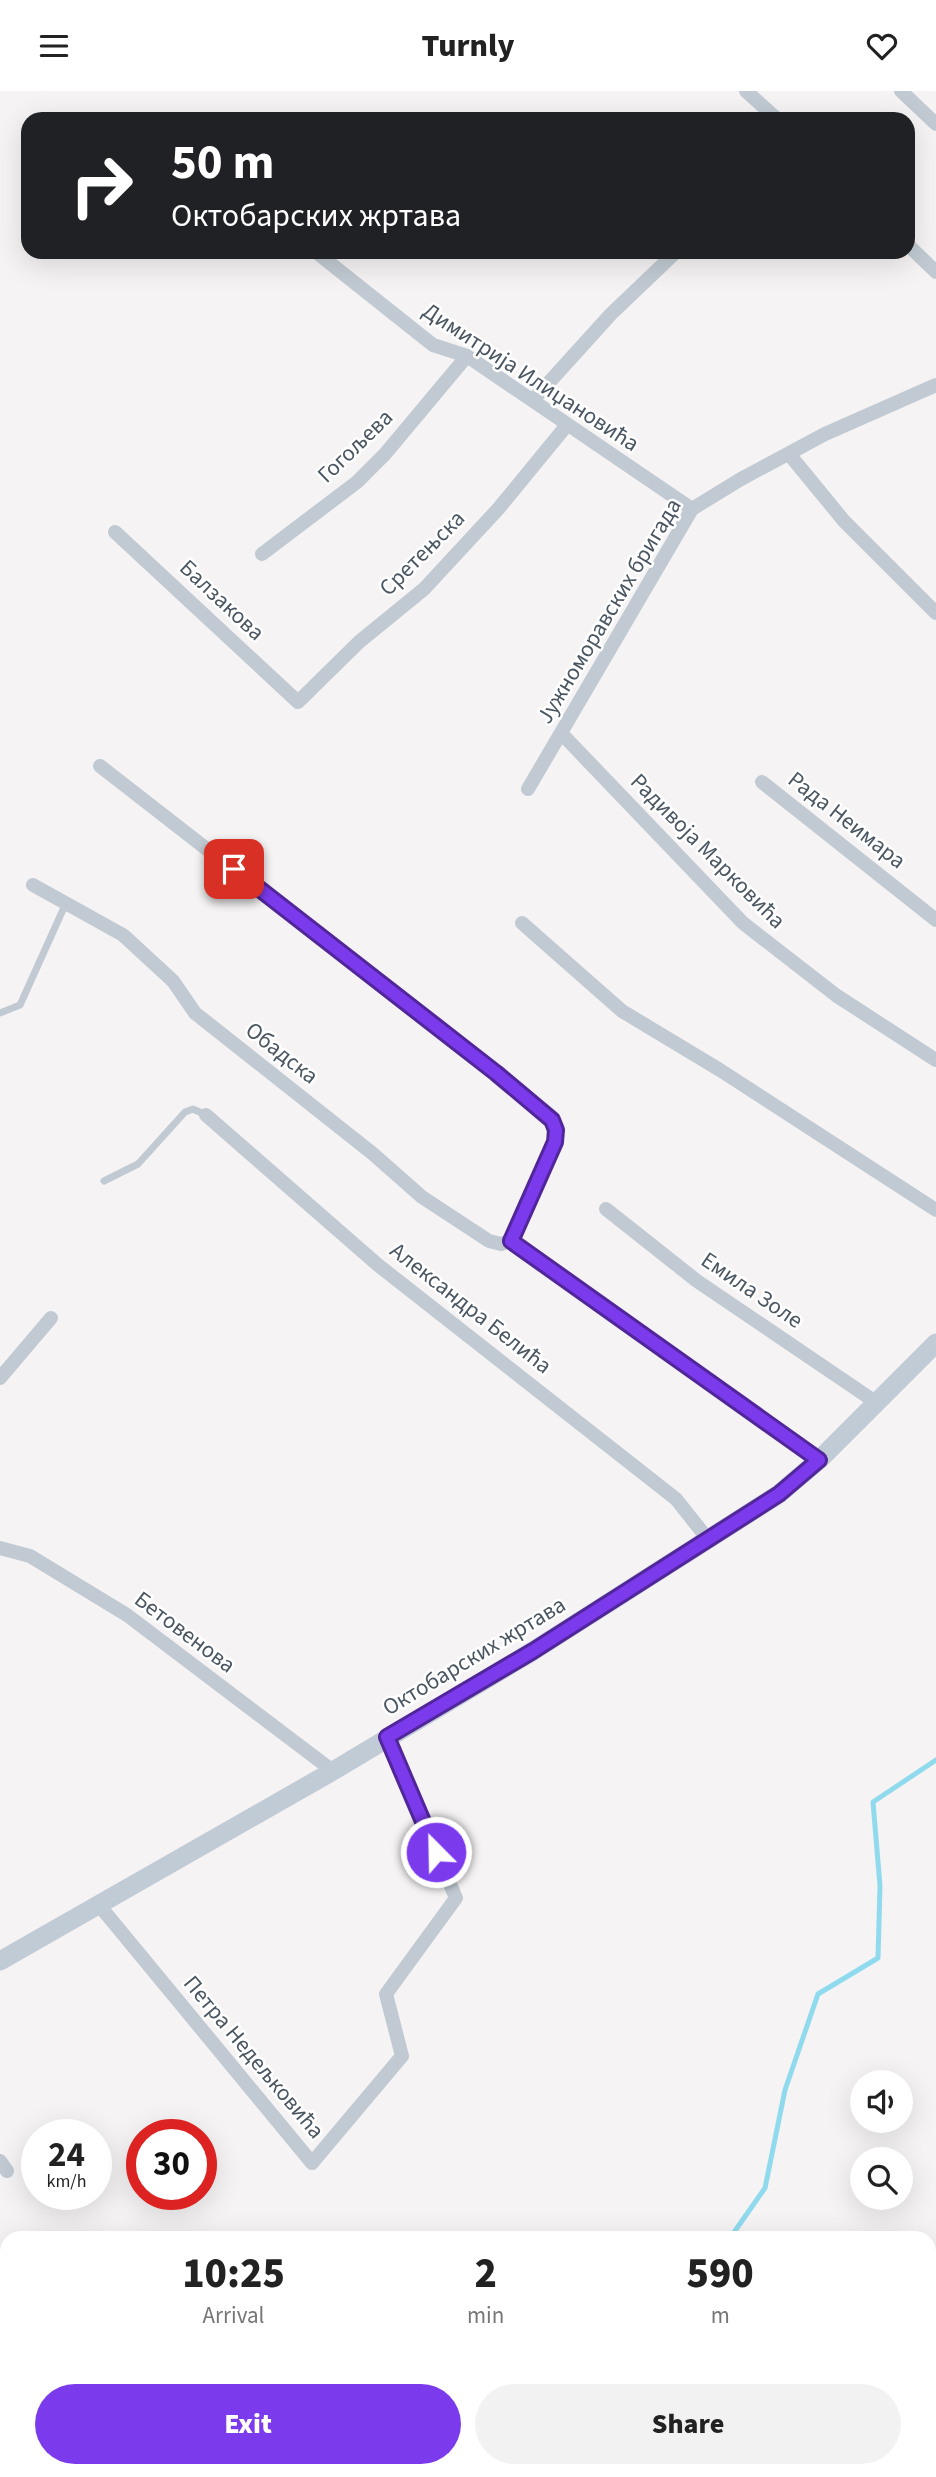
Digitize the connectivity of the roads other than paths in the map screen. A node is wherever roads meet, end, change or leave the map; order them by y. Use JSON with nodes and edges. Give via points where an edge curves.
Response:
{"nodes":[{"id":1,"x":746,"y":91,"type":"edge"},
{"id":2,"x":901,"y":91,"type":"edge"},
{"id":3,"x":769,"y":112,"type":"edge"},
{"id":4,"x":936,"y":124,"type":"edge"},
{"id":5,"x":915,"y":252,"type":"edge"},
{"id":6,"x":325,"y":259,"type":"edge"},
{"id":7,"x":669,"y":259,"type":"edge"},
{"id":8,"x":936,"y":272,"type":"edge"},
{"id":9,"x":467,"y":356,"type":"junction"},
{"id":10,"x":936,"y":385,"type":"edge"},
{"id":11,"x":533,"y":400,"type":"junction"},
{"id":12,"x":567,"y":425,"type":"junction"},
{"id":13,"x":789,"y":454,"type":"junction"},
{"id":14,"x":692,"y":509,"type":"junction"},
{"id":15,"x":115,"y":532,"type":"dead end"},
{"id":16,"x":262,"y":554,"type":"dead end"},
{"id":17,"x":936,"y":613,"type":"edge"},
{"id":18,"x":298,"y":702,"type":"joint"},
{"id":19,"x":562,"y":734,"type":"junction"},
{"id":20,"x":100,"y":766,"type":"dead end"},
{"id":21,"x":762,"y":782,"type":"dead end"},
{"id":22,"x":528,"y":789,"type":"dead end"},
{"id":23,"x":33,"y":885,"type":"dead end"},
{"id":24,"x":66,"y":903,"type":"junction"},
{"id":25,"x":936,"y":920,"type":"edge"},
{"id":26,"x":522,"y":923,"type":"dead end"},
{"id":27,"x":0,"y":1013,"type":"edge"},
{"id":28,"x":936,"y":1060,"type":"edge"},
{"id":29,"x":206,"y":1115,"type":"joint"},
{"id":30,"x":104,"y":1181,"type":"dead end"},
{"id":31,"x":606,"y":1209,"type":"dead end"},
{"id":32,"x":936,"y":1210,"type":"edge"},
{"id":33,"x":511,"y":1241,"type":"junction"},
{"id":34,"x":51,"y":1318,"type":"dead end"},
{"id":35,"x":936,"y":1343,"type":"edge"},
{"id":36,"x":0,"y":1378,"type":"edge"},
{"id":37,"x":877,"y":1403,"type":"junction"},
{"id":38,"x":819,"y":1460,"type":"junction"},
{"id":39,"x":707,"y":1538,"type":"junction"},
{"id":40,"x":0,"y":1548,"type":"edge"},
{"id":41,"x":387,"y":1737,"type":"junction"},
{"id":42,"x":332,"y":1771,"type":"junction"},
{"id":43,"x":99,"y":1905,"type":"junction"},
{"id":44,"x":0,"y":1961,"type":"edge"}],
"edges":[{"from":1,"to":3,"type":"street"},
{"from":2,"to":4,"type":"street"},
{"from":5,"to":8,"type":"street"},
{"from":6,"to":9,"type":"street","name":"Димитрија Илиџановића","via":[[433,345]]},
{"from":7,"to":11,"type":"street"},
{"from":9,"to":11,"type":"street","name":"Димитрија Илиџановића"},
{"from":9,"to":16,"type":"street","name":"Гогољева","via":[[357,482]]},
{"from":10,"to":13,"type":"street","name":"Јужноморавских бригада"},
{"from":11,"to":12,"type":"street","name":"Димитрија Илиџановића"},
{"from":12,"to":14,"type":"street","name":"Димитрија Илиџановића"},
{"from":12,"to":18,"type":"street","name":"Сретењска","via":[[425,589],[359,642]]},
{"from":13,"to":14,"type":"street","name":"Јужноморавских бригада"},
{"from":13,"to":17,"type":"street","via":[[845,521]]},
{"from":14,"to":19,"type":"street","name":"Јужноморавских бригада"},
{"from":15,"to":18,"type":"street","name":"Балзакова"},
{"from":19,"to":22,"type":"street","name":"Јужноморавских бригада"},
{"from":19,"to":28,"type":"street","name":"Радивоја Марковића","via":[[743,923],[837,996]]},
{"from":20,"to":33,"type":"street","via":[[552,1120],[555,1142]]},
{"from":21,"to":25,"type":"street","name":"Рада Неимара"},
{"from":23,"to":24,"type":"street","name":"Обадска"},
{"from":24,"to":27,"type":"lane","via":[[20,1005]]},
{"from":24,"to":33,"type":"street","name":"Обадска","via":[[123,935],[173,981],[195,1013],[422,1197],[472,1233],[501,1244]]},
{"from":26,"to":32,"type":"street","via":[[622,1011]]},
{"from":29,"to":30,"type":"lane","via":[[192,1109],[185,1112],[138,1164]]},
{"from":29,"to":39,"type":"street","name":"Александра Белића","via":[[378,1265],[676,1499]]},
{"from":31,"to":37,"type":"street","name":"Емила Золе","via":[[697,1281]]},
{"from":33,"to":38,"type":"street"},
{"from":34,"to":36,"type":"street"},
{"from":35,"to":37,"type":"street","name":"Октобарских жртава"},
{"from":37,"to":38,"type":"street","name":"Октобарских жртава"},
{"from":38,"to":39,"type":"street","name":"Октобарских жртава","via":[[779,1494]]},
{"from":39,"to":41,"type":"street","name":"Октобарских жртава","via":[[533,1651]]},
{"from":40,"to":42,"type":"street","name":"Бетовенова","via":[[30,1556],[127,1615]]},
{"from":41,"to":42,"type":"street","name":"Октобарских жртава"},
{"from":41,"to":43,"type":"street","name":"Петра Недељковића","via":[[456,1898],[386,1994],[402,2056],[312,2163]]},
{"from":42,"to":43,"type":"street","name":"Октобарских жртава"},
{"from":43,"to":44,"type":"street","name":"Октобарских жртава"}]}
